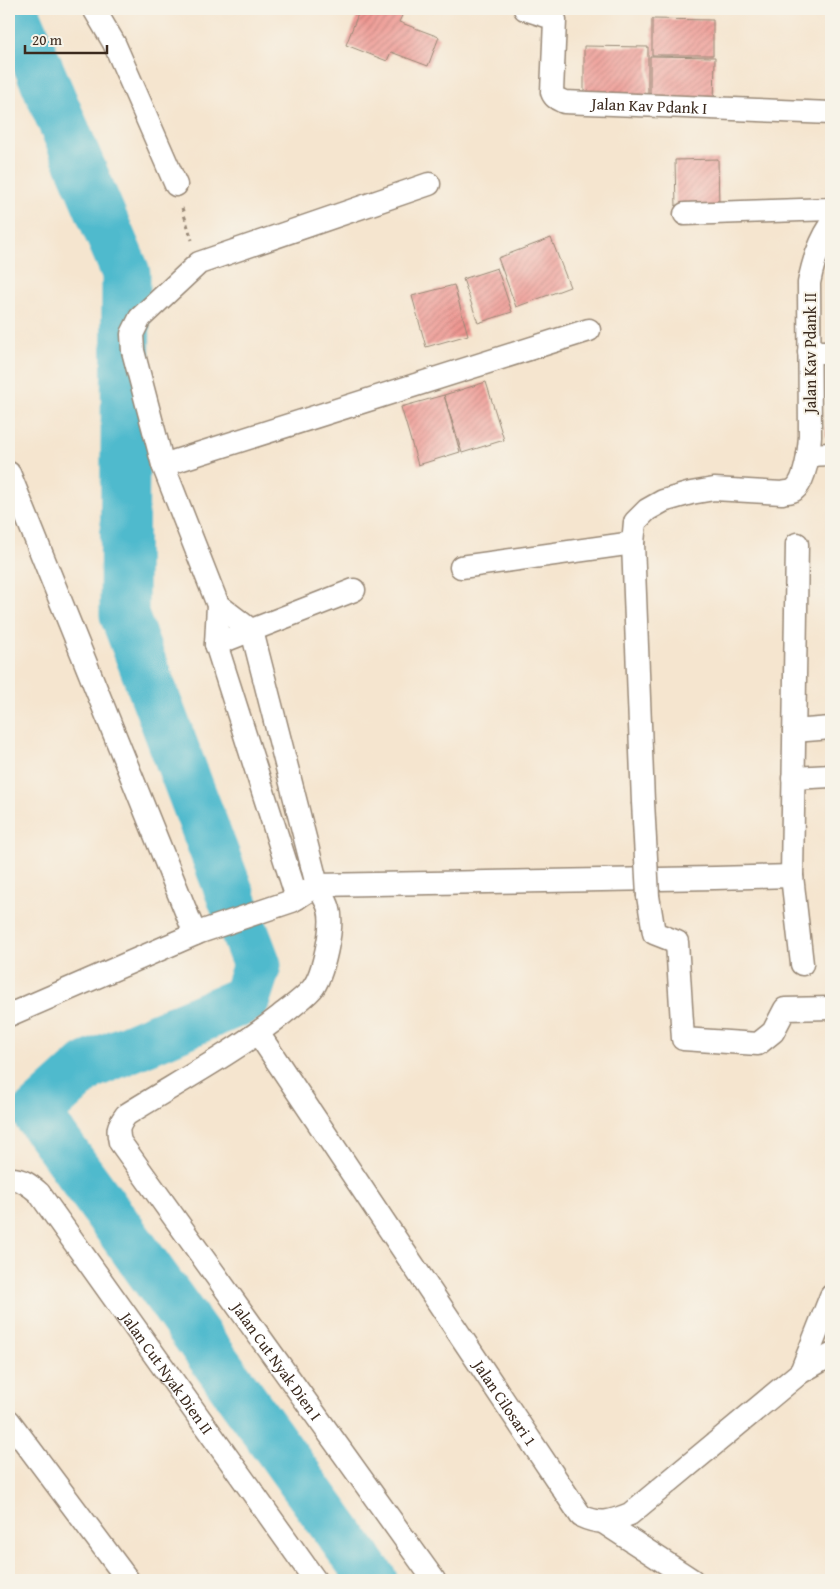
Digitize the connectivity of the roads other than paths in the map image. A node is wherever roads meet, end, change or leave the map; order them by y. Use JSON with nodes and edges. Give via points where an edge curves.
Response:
{"nodes":[{"id":1,"x":94,"y":9,"type":"edge"},
{"id":2,"x":525,"y":9,"type":"edge"},
{"id":3,"x":831,"y":113,"type":"edge"},
{"id":4,"x":428,"y":184,"type":"dead end"},
{"id":5,"x":176,"y":185,"type":"road end"},
{"id":6,"x":831,"y":209,"type":"edge"},
{"id":7,"x":685,"y":214,"type":"dead end"},
{"id":8,"x":831,"y":225,"type":"edge"},
{"id":9,"x":589,"y":330,"type":"dead end"},
{"id":10,"x":820,"y":352,"type":"edge"},
{"id":11,"x":808,"y":454,"type":"junction"},
{"id":12,"x":831,"y":454,"type":"edge"},
{"id":13,"x":163,"y":466,"type":"junction"},
{"id":14,"x":9,"y":473,"type":"edge"},
{"id":15,"x":633,"y":543,"type":"junction"},
{"id":16,"x":797,"y":544,"type":"dead end"},
{"id":17,"x":461,"y":567,"type":"dead end"},
{"id":18,"x":354,"y":590,"type":"dead end"},
{"id":19,"x":218,"y":605,"type":"junction"},
{"id":20,"x":252,"y":631,"type":"junction"},
{"id":21,"x":216,"y":644,"type":"junction"},
{"id":22,"x":831,"y":728,"type":"edge"},
{"id":23,"x":794,"y":731,"type":"junction"},
{"id":24,"x":831,"y":776,"type":"edge"},
{"id":25,"x":793,"y":778,"type":"junction"},
{"id":26,"x":792,"y":876,"type":"junction"},
{"id":27,"x":317,"y":885,"type":"junction"},
{"id":28,"x":295,"y":899,"type":"junction"},
{"id":29,"x":198,"y":933,"type":"junction"},
{"id":30,"x":802,"y":964,"type":"dead end"},
{"id":31,"x":831,"y":1008,"type":"edge"},
{"id":32,"x":9,"y":1015,"type":"edge"},
{"id":33,"x":258,"y":1033,"type":"junction"},
{"id":34,"x":9,"y":1179,"type":"edge"},
{"id":35,"x":831,"y":1296,"type":"edge"},
{"id":36,"x":829,"y":1361,"type":"edge"},
{"id":37,"x":801,"y":1372,"type":"junction"},
{"id":38,"x":9,"y":1421,"type":"edge"},
{"id":39,"x":603,"y":1522,"type":"junction"},
{"id":40,"x":128,"y":1580,"type":"edge"},
{"id":41,"x":315,"y":1580,"type":"edge"},
{"id":42,"x":434,"y":1580,"type":"edge"},
{"id":43,"x":692,"y":1580,"type":"edge"}],
"edges":[{"from":1,"to":5,"type":"street","via":[[114,43]]},
{"from":2,"to":3,"type":"street","name":"Jalan Kav Pdank I","via":[[553,18],[556,24],[552,92],[564,102]]},
{"from":4,"to":13,"type":"street","via":[[199,263],[140,318],[132,334],[133,351]]},
{"from":6,"to":7,"type":"street"},
{"from":8,"to":10,"type":"street","name":"Jalan Kav Pdank II","via":[[813,264],[810,283]]},
{"from":9,"to":13,"type":"street"},
{"from":10,"to":11,"type":"street","name":"Jalan Kav Pdank II"},
{"from":11,"to":12,"type":"street"},
{"from":11,"to":15,"type":"street","name":"Jalan Kav Pdank II","via":[[800,484],[792,491],[714,489],[663,501],[646,510],[635,522]]},
{"from":13,"to":19,"type":"street"},
{"from":14,"to":29,"type":"street"},
{"from":15,"to":17,"type":"street"},
{"from":15,"to":31,"type":"street","bridge":true,"via":[[648,896],[654,933],[677,942],[683,1039],[758,1044],[773,1032],[785,1010]]},
{"from":16,"to":23,"type":"street"},
{"from":18,"to":20,"type":"street"},
{"from":19,"to":20,"type":"street"},
{"from":19,"to":21,"type":"street"},
{"from":20,"to":21,"type":"street"},
{"from":20,"to":27,"type":"street"},
{"from":21,"to":28,"type":"street"},
{"from":22,"to":23,"type":"street"},
{"from":23,"to":25,"type":"street"},
{"from":24,"to":25,"type":"street"},
{"from":25,"to":26,"type":"street"},
{"from":26,"to":27,"type":"street"},
{"from":26,"to":30,"type":"street"},
{"from":27,"to":28,"type":"street"},
{"from":27,"to":33,"type":"street","via":[[329,908],[330,927],[319,977],[312,989]]},
{"from":28,"to":29,"type":"street"},
{"from":29,"to":32,"type":"street"},
{"from":33,"to":39,"type":"street","name":"Jalan Cilosari 1","via":[[580,1516]]},
{"from":33,"to":42,"type":"street","name":"Jalan Cut Nyak Dien I","via":[[126,1116],[118,1125],[120,1142]]},
{"from":34,"to":41,"type":"street","name":"Jalan Cut Nyak Dien II","via":[[29,1184],[39,1193]]},
{"from":35,"to":37,"type":"street"},
{"from":36,"to":37,"type":"street"},
{"from":37,"to":39,"type":"street","via":[[630,1514]]},
{"from":38,"to":40,"type":"street"},
{"from":39,"to":43,"type":"street","name":"Jalan Cilosari 1"}]}
